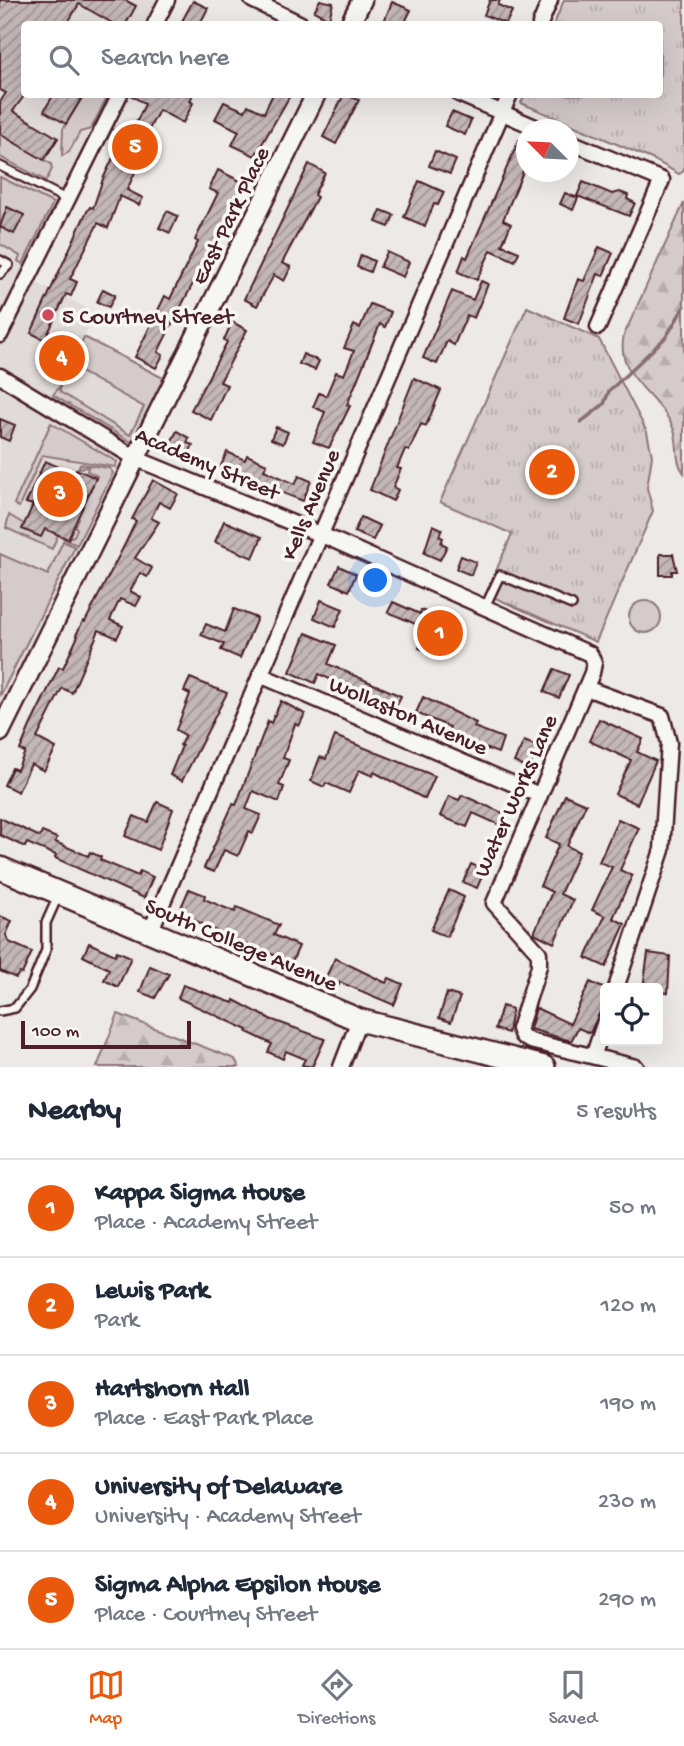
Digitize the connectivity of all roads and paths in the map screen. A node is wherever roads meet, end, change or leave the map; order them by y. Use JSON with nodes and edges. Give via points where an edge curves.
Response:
{"nodes":[{"id":1,"x":166,"y":0,"type":"edge"},
{"id":2,"x":252,"y":0,"type":"edge"},
{"id":3,"x":362,"y":0,"type":"edge"},
{"id":4,"x":550,"y":0,"type":"edge"},
{"id":5,"x":156,"y":21,"type":"edge"},
{"id":6,"x":295,"y":21,"type":"edge"},
{"id":7,"x":352,"y":21,"type":"edge"},
{"id":8,"x":541,"y":21,"type":"edge"},
{"id":9,"x":118,"y":98,"type":"edge"},
{"id":10,"x":314,"y":98,"type":"edge"},
{"id":11,"x":468,"y":98,"type":"edge"},
{"id":12,"x":508,"y":98,"type":"edge"},
{"id":13,"x":502,"y":113,"type":"junction"},
{"id":14,"x":516,"y":119,"type":"edge"},
{"id":15,"x":579,"y":145,"type":"edge"},
{"id":16,"x":0,"y":166,"type":"edge"},
{"id":17,"x":68,"y":200,"type":"junction"},
{"id":18,"x":0,"y":260,"type":"edge"},
{"id":19,"x":0,"y":274,"type":"edge"},
{"id":20,"x":598,"y":327,"type":"dead end"},
{"id":21,"x":0,"y":335,"type":"edge"},
{"id":22,"x":0,"y":376,"type":"edge"},
{"id":23,"x":136,"y":459,"type":"junction"},
{"id":24,"x":320,"y":535,"type":"junction"},
{"id":25,"x":572,"y":605,"type":"dead end"},
{"id":26,"x":485,"y":607,"type":"junction"},
{"id":27,"x":594,"y":663,"type":"joint"},
{"id":28,"x":260,"y":675,"type":"junction"},
{"id":29,"x":586,"y":688,"type":"junction"},
{"id":30,"x":0,"y":732,"type":"edge"},
{"id":31,"x":539,"y":795,"type":"junction"},
{"id":32,"x":0,"y":868,"type":"edge"},
{"id":33,"x":59,"y":893,"type":"junction"},
{"id":34,"x":150,"y":932,"type":"junction"},
{"id":35,"x":619,"y":983,"type":"edge"},
{"id":36,"x":0,"y":1011,"type":"edge"},
{"id":37,"x":359,"y":1020,"type":"junction"},
{"id":38,"x":600,"y":1036,"type":"edge"},
{"id":39,"x":470,"y":1049,"type":"junction"},
{"id":40,"x":594,"y":1054,"type":"junction"},
{"id":41,"x":341,"y":1067,"type":"edge"},
{"id":42,"x":494,"y":1067,"type":"edge"},
{"id":43,"x":544,"y":1067,"type":"edge"},
{"id":44,"x":636,"y":1067,"type":"edge"}],
"edges":[{"from":1,"to":5,"type":"street"},
{"from":2,"to":6,"type":"street"},
{"from":3,"to":7,"type":"street"},
{"from":4,"to":8,"type":"street"},
{"from":9,"to":17,"type":"street"},
{"from":10,"to":23,"type":"street","name":"East Park Place"},
{"from":11,"to":13,"type":"street"},
{"from":12,"to":13,"type":"street","name":"Kells Avenue"},
{"from":13,"to":14,"type":"street"},
{"from":13,"to":24,"type":"street","name":"Kells Avenue"},
{"from":15,"to":20,"type":"street","via":[[662,180]]},
{"from":16,"to":17,"type":"lane"},
{"from":17,"to":21,"type":"street"},
{"from":18,"to":19,"type":"lane","via":[[9,265]]},
{"from":22,"to":23,"type":"street","name":"Academy Street"},
{"from":23,"to":24,"type":"street","name":"Academy Street"},
{"from":23,"to":30,"type":"street","name":"East Park Place"},
{"from":24,"to":26,"type":"street","name":"Academy Street"},
{"from":24,"to":28,"type":"street","name":"Kells Avenue"},
{"from":25,"to":26,"type":"lane","via":[[500,575]]},
{"from":26,"to":27,"type":"street","name":"Academy Street","via":[[590,654]]},
{"from":27,"to":29,"type":"street","name":"Water Works Lane"},
{"from":28,"to":31,"type":"street","name":"Wollaston Avenue"},
{"from":28,"to":34,"type":"street","name":"Kells Avenue"},
{"from":29,"to":31,"type":"street","name":"Water Works Lane"},
{"from":29,"to":35,"type":"street","via":[[662,716],[669,743],[662,849]]},
{"from":31,"to":40,"type":"street","name":"Water Works Lane","via":[[494,903],[539,953],[520,1033],[530,1041]]},
{"from":32,"to":33,"type":"main road","name":"South College Avenue"},
{"from":33,"to":34,"type":"main road","name":"South College Avenue"},
{"from":33,"to":36,"type":"lane","via":[[46,923],[46,950],[30,989],[15,1008]]},
{"from":34,"to":37,"type":"main road","name":"South College Avenue"},
{"from":37,"to":39,"type":"main road","name":"South College Avenue"},
{"from":37,"to":41,"type":"street"},
{"from":38,"to":40,"type":"street"},
{"from":39,"to":42,"type":"street","name":"South College Avenue"},
{"from":39,"to":43,"type":"main road","name":"South College Avenue"},
{"from":40,"to":44,"type":"street","name":"Water Works Lane"}]}
